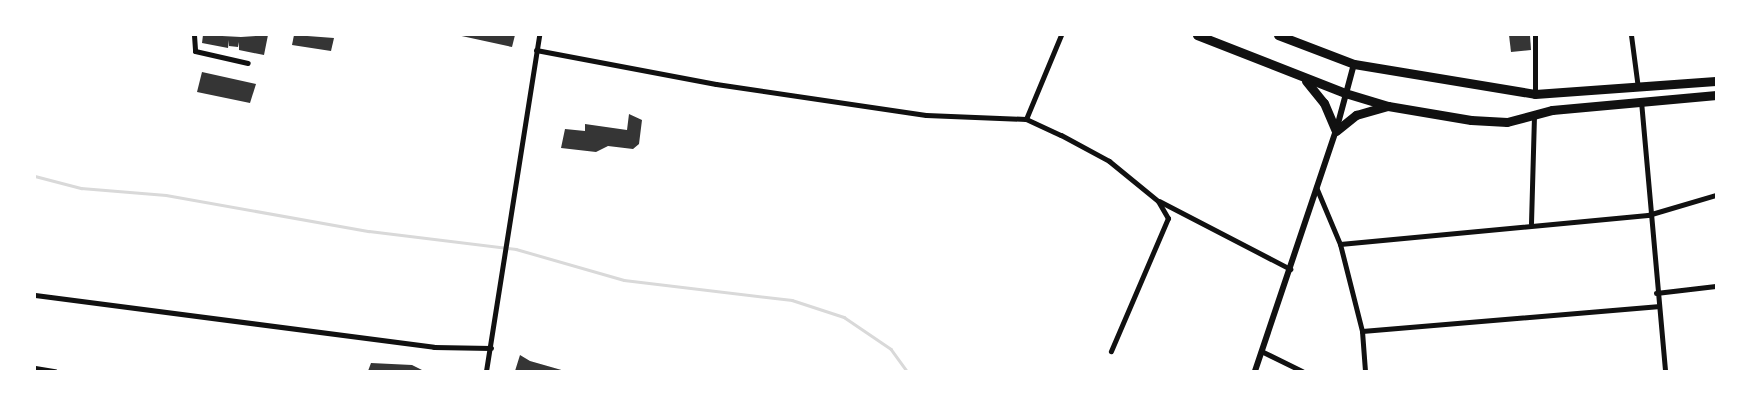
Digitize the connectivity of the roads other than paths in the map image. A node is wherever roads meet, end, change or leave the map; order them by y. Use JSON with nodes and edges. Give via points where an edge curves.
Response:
{"nodes":[{"id":1,"x":194,"y":35,"type":"edge"},
{"id":2,"x":539,"y":35,"type":"edge"},
{"id":3,"x":1061,"y":35,"type":"edge"},
{"id":4,"x":1197,"y":35,"type":"edge"},
{"id":5,"x":1278,"y":35,"type":"edge"},
{"id":6,"x":1535,"y":35,"type":"edge"},
{"id":7,"x":1631,"y":35,"type":"edge"},
{"id":8,"x":536,"y":50,"type":"junction"},
{"id":9,"x":248,"y":63,"type":"dead end"},
{"id":10,"x":1354,"y":64,"type":"junction"},
{"id":11,"x":1305,"y":80,"type":"junction"},
{"id":12,"x":1716,"y":81,"type":"edge"},
{"id":13,"x":1638,"y":89,"type":"junction"},
{"id":14,"x":1344,"y":93,"type":"junction"},
{"id":15,"x":1535,"y":94,"type":"junction"},
{"id":16,"x":1716,"y":95,"type":"edge"},
{"id":17,"x":1641,"y":101,"type":"junction"},
{"id":18,"x":1388,"y":106,"type":"junction"},
{"id":19,"x":1534,"y":113,"type":"junction"},
{"id":20,"x":1026,"y":119,"type":"junction"},
{"id":21,"x":1336,"y":131,"type":"junction"},
{"id":22,"x":1316,"y":187,"type":"junction"},
{"id":23,"x":1716,"y":195,"type":"edge"},
{"id":24,"x":1158,"y":201,"type":"junction"},
{"id":25,"x":1648,"y":215,"type":"junction"},
{"id":26,"x":1531,"y":223,"type":"junction"},
{"id":27,"x":1340,"y":244,"type":"junction"},
{"id":28,"x":1290,"y":269,"type":"junction"},
{"id":29,"x":1716,"y":286,"type":"edge"},
{"id":30,"x":1656,"y":293,"type":"junction"},
{"id":31,"x":35,"y":296,"type":"edge"},
{"id":32,"x":1658,"y":306,"type":"junction"},
{"id":33,"x":1362,"y":331,"type":"junction"},
{"id":34,"x":491,"y":348,"type":"junction"},
{"id":35,"x":1261,"y":351,"type":"junction"},
{"id":36,"x":1110,"y":352,"type":"dead end"},
{"id":37,"x":35,"y":368,"type":"edge"},
{"id":38,"x":55,"y":371,"type":"edge"},
{"id":39,"x":486,"y":371,"type":"edge"},
{"id":40,"x":1255,"y":371,"type":"edge"},
{"id":41,"x":1302,"y":371,"type":"edge"},
{"id":42,"x":1365,"y":371,"type":"edge"},
{"id":43,"x":1665,"y":371,"type":"edge"}],
"edges":[{"from":1,"to":9,"type":"street","via":[[195,51]]},
{"from":2,"to":8,"type":"street"},
{"from":3,"to":20,"type":"street"},
{"from":4,"to":11,"type":"main road"},
{"from":5,"to":10,"type":"main road"},
{"from":6,"to":15,"type":"street"},
{"from":7,"to":13,"type":"street"},
{"from":8,"to":20,"type":"street","via":[[716,84],[926,115]]},
{"from":8,"to":34,"type":"street"},
{"from":10,"to":14,"type":"street"},
{"from":10,"to":15,"type":"main road"},
{"from":11,"to":14,"type":"main road"},
{"from":11,"to":21,"type":"main road","via":[[1324,103]]},
{"from":12,"to":13,"type":"main road"},
{"from":13,"to":15,"type":"main road"},
{"from":14,"to":18,"type":"main road"},
{"from":14,"to":21,"type":"street"},
{"from":16,"to":17,"type":"main road"},
{"from":17,"to":19,"type":"main road"},
{"from":17,"to":25,"type":"street"},
{"from":18,"to":19,"type":"main road","via":[[1507,122]]},
{"from":18,"to":21,"type":"main road","via":[[1356,115]]},
{"from":19,"to":26,"type":"street"},
{"from":20,"to":24,"type":"street","via":[[1109,161]]},
{"from":21,"to":22,"type":"street"},
{"from":22,"to":27,"type":"street"},
{"from":22,"to":28,"type":"street"},
{"from":23,"to":25,"type":"street"},
{"from":24,"to":28,"type":"street"},
{"from":24,"to":36,"type":"street","via":[[1168,218],[1165,232]]},
{"from":25,"to":26,"type":"street"},
{"from":25,"to":30,"type":"street"},
{"from":26,"to":27,"type":"street"},
{"from":27,"to":33,"type":"street"},
{"from":28,"to":35,"type":"street"},
{"from":29,"to":30,"type":"street"},
{"from":30,"to":32,"type":"street"},
{"from":31,"to":34,"type":"street","via":[[434,346]]},
{"from":32,"to":33,"type":"street"},
{"from":32,"to":43,"type":"street"},
{"from":33,"to":42,"type":"street"},
{"from":34,"to":39,"type":"street"},
{"from":35,"to":40,"type":"street"},
{"from":35,"to":41,"type":"street"},
{"from":37,"to":38,"type":"street"}]}
